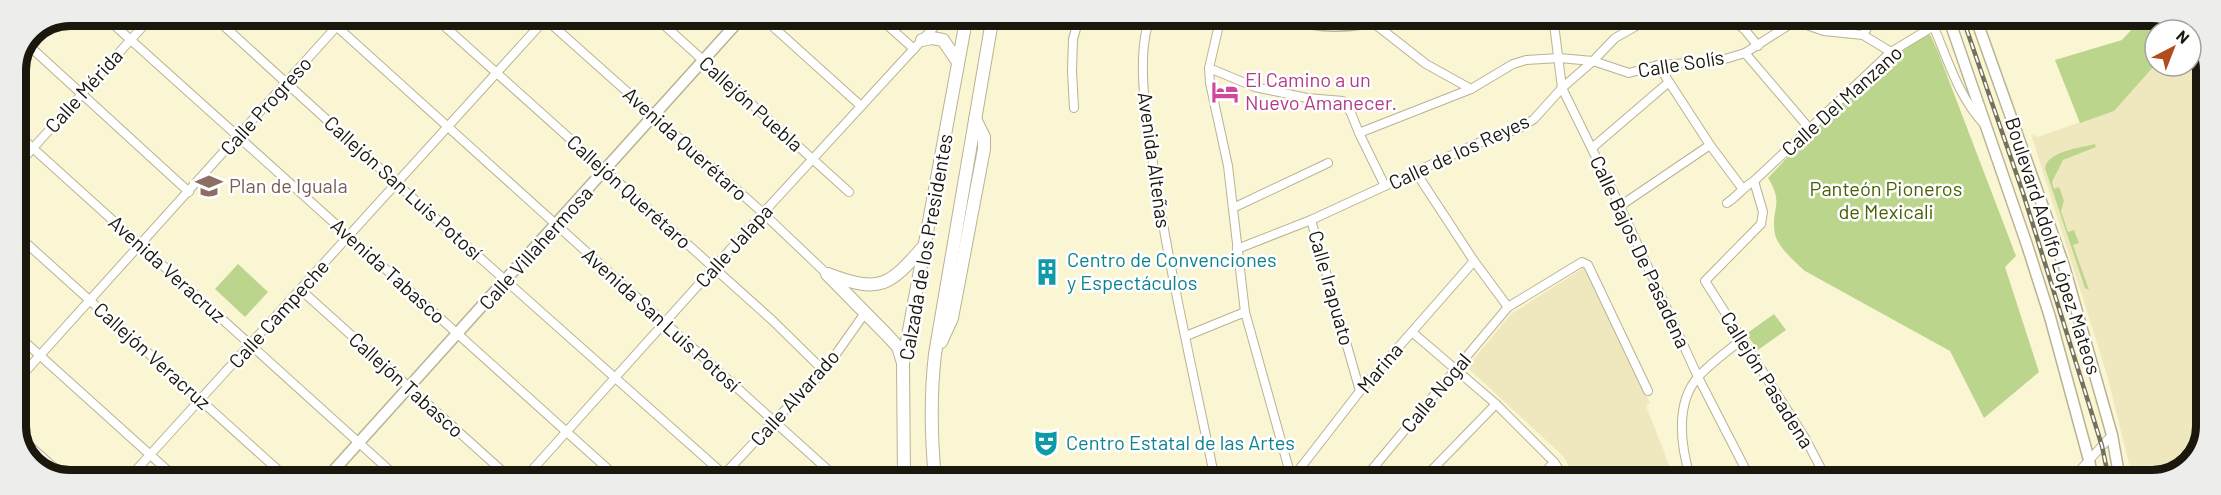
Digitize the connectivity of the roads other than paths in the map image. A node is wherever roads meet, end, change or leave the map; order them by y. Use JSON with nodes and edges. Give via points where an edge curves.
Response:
{"nodes":[{"id":1,"x":115,"y":26,"type":"edge"},
{"id":2,"x":144,"y":26,"type":"edge"},
{"id":3,"x":224,"y":26,"type":"edge"},
{"id":4,"x":444,"y":26,"type":"edge"},
{"id":5,"x":538,"y":26,"type":"edge"},
{"id":6,"x":556,"y":26,"type":"edge"},
{"id":7,"x":665,"y":26,"type":"edge"},
{"id":8,"x":734,"y":26,"type":"edge"},
{"id":9,"x":772,"y":26,"type":"edge"},
{"id":10,"x":891,"y":26,"type":"edge"},
{"id":11,"x":935,"y":26,"type":"edge"},
{"id":12,"x":965,"y":26,"type":"edge"},
{"id":13,"x":992,"y":26,"type":"edge"},
{"id":14,"x":994,"y":26,"type":"edge"},
{"id":15,"x":1077,"y":26,"type":"edge"},
{"id":16,"x":1149,"y":26,"type":"edge"},
{"id":17,"x":1219,"y":26,"type":"edge"},
{"id":18,"x":1324,"y":26,"type":"edge"},
{"id":19,"x":1350,"y":26,"type":"edge"},
{"id":20,"x":1377,"y":26,"type":"edge"},
{"id":21,"x":1554,"y":26,"type":"edge"},
{"id":22,"x":1634,"y":26,"type":"edge"},
{"id":23,"x":1740,"y":26,"type":"edge"},
{"id":24,"x":1783,"y":26,"type":"edge"},
{"id":25,"x":1812,"y":26,"type":"edge"},
{"id":26,"x":1868,"y":26,"type":"edge"},
{"id":27,"x":1934,"y":26,"type":"joint"},
{"id":28,"x":1951,"y":26,"type":"edge"},
{"id":29,"x":1980,"y":26,"type":"edge"},
{"id":30,"x":336,"y":27,"type":"joint"},
{"id":31,"x":991,"y":30,"type":"junction"},
{"id":32,"x":1863,"y":35,"type":"junction"},
{"id":33,"x":131,"y":41,"type":"junction"},
{"id":34,"x":918,"y":45,"type":"junction"},
{"id":35,"x":1758,"y":46,"type":"junction"},
{"id":36,"x":31,"y":48,"type":"edge"},
{"id":37,"x":1891,"y":52,"type":"junction"},
{"id":38,"x":1745,"y":53,"type":"junction"},
{"id":39,"x":1559,"y":58,"type":"junction"},
{"id":40,"x":703,"y":61,"type":"junction"},
{"id":41,"x":958,"y":62,"type":"junction"},
{"id":42,"x":1593,"y":62,"type":"junction"},
{"id":43,"x":1658,"y":65,"type":"junction"},
{"id":44,"x":1209,"y":68,"type":"junction"},
{"id":45,"x":496,"y":73,"type":"junction"},
{"id":46,"x":286,"y":82,"type":"junction"},
{"id":47,"x":1669,"y":82,"type":"junction"},
{"id":48,"x":1562,"y":88,"type":"junction"},
{"id":49,"x":1471,"y":89,"type":"junction"},
{"id":50,"x":81,"y":94,"type":"junction"},
{"id":51,"x":861,"y":106,"type":"junction"},
{"id":52,"x":1074,"y":108,"type":"dead end"},
{"id":53,"x":654,"y":116,"type":"junction"},
{"id":54,"x":1986,"y":126,"type":"junction"},
{"id":55,"x":449,"y":128,"type":"junction"},
{"id":56,"x":1809,"y":128,"type":"junction"},
{"id":57,"x":1359,"y":133,"type":"junction"},
{"id":58,"x":239,"y":136,"type":"junction"},
{"id":59,"x":26,"y":142,"type":"edge"},
{"id":60,"x":1710,"y":145,"type":"junction"},
{"id":61,"x":33,"y":148,"type":"junction"},
{"id":62,"x":1592,"y":148,"type":"junction"},
{"id":63,"x":26,"y":156,"type":"edge"},
{"id":64,"x":812,"y":159,"type":"junction"},
{"id":65,"x":1328,"y":163,"type":"dead end"},
{"id":66,"x":605,"y":171,"type":"junction"},
{"id":67,"x":1415,"y":171,"type":"junction"},
{"id":68,"x":1754,"y":181,"type":"junction"},
{"id":69,"x":397,"y":184,"type":"junction"},
{"id":70,"x":1385,"y":186,"type":"junction"},
{"id":71,"x":1742,"y":188,"type":"junction"},
{"id":72,"x":189,"y":192,"type":"junction"},
{"id":73,"x":849,"y":192,"type":"dead end"},
{"id":74,"x":1727,"y":203,"type":"dead end"},
{"id":75,"x":1620,"y":206,"type":"junction"},
{"id":76,"x":1233,"y":208,"type":"junction"},
{"id":77,"x":763,"y":213,"type":"junction"},
{"id":78,"x":1311,"y":220,"type":"junction"},
{"id":79,"x":555,"y":225,"type":"junction"},
{"id":80,"x":349,"y":237,"type":"junction"},
{"id":81,"x":26,"y":243,"type":"edge"},
{"id":82,"x":141,"y":244,"type":"junction"},
{"id":83,"x":926,"y":244,"type":"junction"},
{"id":84,"x":1237,"y":249,"type":"junction"},
{"id":85,"x":1474,"y":261,"type":"junction"},
{"id":86,"x":714,"y":268,"type":"junction"},
{"id":87,"x":827,"y":274,"type":"junction"},
{"id":88,"x":507,"y":280,"type":"junction"},
{"id":89,"x":301,"y":290,"type":"junction"},
{"id":90,"x":90,"y":300,"type":"junction"},
{"id":91,"x":1508,"y":307,"type":"junction"},
{"id":92,"x":1245,"y":312,"type":"junction"},
{"id":93,"x":865,"y":313,"type":"junction"},
{"id":94,"x":665,"y":323,"type":"junction"},
{"id":95,"x":1412,"y":332,"type":"junction"},
{"id":96,"x":457,"y":334,"type":"junction"},
{"id":97,"x":1186,"y":336,"type":"junction"},
{"id":98,"x":1742,"y":339,"type":"junction"},
{"id":99,"x":26,"y":343,"type":"edge"},
{"id":100,"x":251,"y":345,"type":"junction"},
{"id":101,"x":40,"y":356,"type":"junction"},
{"id":102,"x":903,"y":363,"type":"junction"},
{"id":103,"x":824,"y":370,"type":"junction"},
{"id":104,"x":1455,"y":370,"type":"junction"},
{"id":105,"x":26,"y":371,"type":"edge"},
{"id":106,"x":1698,"y":377,"type":"junction"},
{"id":107,"x":616,"y":379,"type":"junction"},
{"id":108,"x":409,"y":387,"type":"junction"},
{"id":109,"x":1360,"y":391,"type":"junction"},
{"id":110,"x":1648,"y":391,"type":"dead end"},
{"id":111,"x":200,"y":400,"type":"junction"},
{"id":112,"x":1496,"y":404,"type":"junction"},
{"id":113,"x":774,"y":421,"type":"junction"},
{"id":114,"x":566,"y":432,"type":"junction"},
{"id":115,"x":2112,"y":435,"type":"junction"},
{"id":116,"x":359,"y":443,"type":"junction"},
{"id":117,"x":32,"y":448,"type":"edge"},
{"id":118,"x":150,"y":455,"type":"junction"},
{"id":119,"x":2089,"y":460,"type":"junction"},
{"id":120,"x":1554,"y":462,"type":"junction"},
{"id":121,"x":53,"y":466,"type":"edge"},
{"id":122,"x":1301,"y":467,"type":"junction"},
{"id":123,"x":136,"y":470,"type":"edge"},
{"id":124,"x":167,"y":470,"type":"edge"},
{"id":125,"x":278,"y":470,"type":"edge"},
{"id":126,"x":334,"y":470,"type":"edge"},
{"id":127,"x":389,"y":470,"type":"edge"},
{"id":128,"x":501,"y":470,"type":"edge"},
{"id":129,"x":532,"y":470,"type":"edge"},
{"id":130,"x":610,"y":470,"type":"edge"},
{"id":131,"x":716,"y":470,"type":"edge"},
{"id":132,"x":732,"y":470,"type":"edge"},
{"id":133,"x":828,"y":470,"type":"edge"},
{"id":134,"x":904,"y":470,"type":"edge"},
{"id":135,"x":934,"y":470,"type":"edge"},
{"id":136,"x":1213,"y":470,"type":"edge"},
{"id":137,"x":1289,"y":470,"type":"edge"},
{"id":138,"x":1299,"y":470,"type":"edge"},
{"id":139,"x":1304,"y":470,"type":"edge"},
{"id":140,"x":1371,"y":470,"type":"edge"},
{"id":141,"x":1432,"y":470,"type":"edge"},
{"id":142,"x":1547,"y":470,"type":"edge"},
{"id":143,"x":1559,"y":470,"type":"edge"},
{"id":144,"x":1689,"y":470,"type":"edge"},
{"id":145,"x":1746,"y":470,"type":"edge"},
{"id":146,"x":1822,"y":470,"type":"edge"},
{"id":147,"x":2080,"y":470,"type":"edge"},
{"id":148,"x":2091,"y":470,"type":"edge"},
{"id":149,"x":2118,"y":470,"type":"edge"}],
"edges":[{"from":1,"to":33,"type":"street","name":"Avenida Tabasco"},
{"from":2,"to":33,"type":"street","name":"Calle Mérida"},
{"from":3,"to":46,"type":"street","name":"Callejón San Luis Potosí"},
{"from":4,"to":45,"type":"street","name":"Callejón Querétaro"},
{"from":5,"to":45,"type":"street","name":"Calle Campeche"},
{"from":6,"to":53,"type":"street","name":"Avenida Querétaro"},
{"from":7,"to":40,"type":"street","name":"Callejón Puebla"},
{"from":8,"to":40,"type":"main road","name":"Calle Villahermosa"},
{"from":9,"to":51,"type":"street"},
{"from":10,"to":34,"type":"street"},
{"from":11,"to":34,"type":"street","name":"Calle Jalapa"},
{"from":12,"to":41,"type":"highway","name":"Calzada de los Presidentes"},
{"from":13,"to":31,"type":"highway","name":"Calzada de los Presidentes"},
{"from":14,"to":31,"type":"highway"},
{"from":15,"to":52,"type":"street","via":[[1073,39]]},
{"from":16,"to":97,"type":"street","name":"Avenida Alteñas","via":[[1144,93],[1168,258]]},
{"from":17,"to":44,"type":"street"},
{"from":18,"to":19,"type":"main road"},
{"from":20,"to":49,"type":"street","via":[[1426,64]]},
{"from":21,"to":39,"type":"street","name":"Calle Bajos De Pasadena"},
{"from":22,"to":42,"type":"street","name":"Calle de los Reyes","via":[[1615,38]]},
{"from":23,"to":35,"type":"street"},
{"from":24,"to":35,"type":"street","name":"Calle Solís"},
{"from":25,"to":32,"type":"street"},
{"from":26,"to":32,"type":"street"},
{"from":27,"to":37,"type":"street","name":"Calle Del Manzano"},
{"from":27,"to":54,"type":"street","via":[[1963,97]]},
{"from":28,"to":54,"type":"main road","name":"Boulevard Adolfo López Mateos"},
{"from":29,"to":115,"type":"main road","name":"Boulevard Adolfo López Mateos","via":[[2058,249]]},
{"from":30,"to":46,"type":"street","name":"Calle Progreso"},
{"from":30,"to":55,"type":"street","name":"Avenida San Luis Potosí"},
{"from":31,"to":135,"type":"highway","name":"Calzada de los Presidentes","via":[[935,354],[931,392]]},
{"from":32,"to":37,"type":"street"},
{"from":33,"to":50,"type":"street","name":"Calle Mérida"},
{"from":33,"to":58,"type":"street","name":"Avenida Tabasco"},
{"from":34,"to":41,"type":"highway","via":[[932,38],[943,40]]},
{"from":34,"to":51,"type":"street","name":"Calle Jalapa"},
{"from":35,"to":38,"type":"street","name":"Calle Solís"},
{"from":36,"to":50,"type":"street"},
{"from":37,"to":56,"type":"street","name":"Calle Del Manzano"},
{"from":38,"to":43,"type":"street","name":"Calle Solís","via":[[1718,60]]},
{"from":38,"to":56,"type":"street"},
{"from":39,"to":42,"type":"street","name":"Calle Solís"},
{"from":39,"to":48,"type":"street","name":"Calle Bajos De Pasadena"},
{"from":39,"to":49,"type":"street","name":"Calle Solís","via":[[1514,64]]},
{"from":40,"to":53,"type":"main road","name":"Calle Villahermosa"},
{"from":40,"to":64,"type":"street","name":"Callejón Puebla"},
{"from":41,"to":83,"type":"highway","name":"Calzada de los Presidentes"},
{"from":42,"to":43,"type":"street","name":"Calle Solís","via":[[1629,73]]},
{"from":42,"to":48,"type":"street","name":"Calle de los Reyes"},
{"from":43,"to":47,"type":"street"},
{"from":44,"to":57,"type":"street","via":[[1255,87],[1343,101]]},
{"from":44,"to":76,"type":"street"},
{"from":45,"to":55,"type":"street","name":"Calle Campeche"},
{"from":45,"to":66,"type":"street","name":"Callejón Querétaro"},
{"from":46,"to":58,"type":"street","name":"Calle Progreso"},
{"from":46,"to":69,"type":"street","name":"Callejón San Luis Potosí"},
{"from":47,"to":60,"type":"street"},
{"from":47,"to":62,"type":"street"},
{"from":48,"to":62,"type":"street","name":"Calle Bajos De Pasadena"},
{"from":48,"to":67,"type":"street","name":"Calle de los Reyes","via":[[1534,119],[1520,128]]},
{"from":49,"to":57,"type":"street","name":"Calle Solís"},
{"from":50,"to":61,"type":"street","name":"Calle Mérida"},
{"from":50,"to":72,"type":"street"},
{"from":51,"to":64,"type":"street","name":"Calle Jalapa"},
{"from":53,"to":66,"type":"main road","name":"Calle Villahermosa"},
{"from":53,"to":77,"type":"street","name":"Avenida Querétaro"},
{"from":54,"to":119,"type":"main road","name":"Boulevard Adolfo López Mateos","via":[[2047,307]]},
{"from":55,"to":69,"type":"street","name":"Calle Campeche"},
{"from":55,"to":79,"type":"street","name":"Avenida San Luis Potosí"},
{"from":56,"to":68,"type":"street","name":"Calle Del Manzano"},
{"from":57,"to":70,"type":"street"},
{"from":58,"to":72,"type":"street","name":"Calle Progreso"},
{"from":58,"to":80,"type":"street","name":"Avenida Tabasco"},
{"from":59,"to":61,"type":"street","name":"Avenida Veracruz"},
{"from":60,"to":71,"type":"street"},
{"from":60,"to":75,"type":"street"},
{"from":61,"to":63,"type":"street","name":"Calle Mérida"},
{"from":61,"to":82,"type":"street","name":"Avenida Veracruz"},
{"from":62,"to":75,"type":"street","name":"Calle Bajos De Pasadena"},
{"from":64,"to":73,"type":"street","name":"Callejón Puebla"},
{"from":64,"to":77,"type":"street","name":"Calle Jalapa"},
{"from":65,"to":76,"type":"street"},
{"from":66,"to":79,"type":"main road","name":"Calle Villahermosa"},
{"from":66,"to":86,"type":"street","name":"Callejón Querétaro"},
{"from":67,"to":70,"type":"street","name":"Calle de los Reyes"},
{"from":67,"to":85,"type":"street"},
{"from":68,"to":71,"type":"street","name":"Calle Del Manzano"},
{"from":68,"to":98,"type":"street","name":"Callejón Pasadena","via":[[1763,212],[1761,224],[1705,281]]},
{"from":69,"to":80,"type":"street","name":"Calle Campeche"},
{"from":69,"to":88,"type":"street","name":"Callejón San Luis Potosí"},
{"from":70,"to":78,"type":"street","name":"Calle de los Reyes"},
{"from":71,"to":74,"type":"street","name":"Calle Del Manzano"},
{"from":72,"to":82,"type":"street","name":"Calle Progreso"},
{"from":75,"to":106,"type":"street","name":"Calle Bajos De Pasadena"},
{"from":76,"to":84,"type":"street"},
{"from":77,"to":86,"type":"street","name":"Calle Jalapa"},
{"from":77,"to":87,"type":"street","name":"Avenida Querétaro"},
{"from":78,"to":84,"type":"street","name":"Calle de los Reyes"},
{"from":78,"to":109,"type":"street","name":"Calle Irapuato"},
{"from":79,"to":88,"type":"main road","name":"Calle Villahermosa"},
{"from":79,"to":94,"type":"street","name":"Avenida San Luis Potosí"},
{"from":80,"to":89,"type":"street","name":"Calle Campeche"},
{"from":80,"to":96,"type":"street","name":"Avenida Tabasco"},
{"from":81,"to":90,"type":"street","name":"Callejón Veracruz"},
{"from":82,"to":90,"type":"street","name":"Calle Progreso"},
{"from":82,"to":100,"type":"street","name":"Avenida Veracruz"},
{"from":83,"to":87,"type":"highway","via":[[897,275],[875,286]]},
{"from":83,"to":102,"type":"highway","name":"Calzada de los Presidentes"},
{"from":84,"to":92,"type":"street"},
{"from":85,"to":91,"type":"street"},
{"from":85,"to":95,"type":"street","name":"Marina"},
{"from":86,"to":94,"type":"street","name":"Calle Jalapa"},
{"from":86,"to":103,"type":"street","name":"Callejón Querétaro"},
{"from":87,"to":93,"type":"highway"},
{"from":88,"to":96,"type":"main road","name":"Calle Villahermosa"},
{"from":88,"to":107,"type":"street","name":"Callejón San Luis Potosí"},
{"from":89,"to":100,"type":"street","name":"Calle Campeche"},
{"from":89,"to":108,"type":"street","name":"Callejón Tabasco"},
{"from":90,"to":101,"type":"street","name":"Calle Progreso"},
{"from":90,"to":111,"type":"street","name":"Callejón Veracruz"},
{"from":91,"to":104,"type":"street","name":"Calle Nogal"},
{"from":91,"to":110,"type":"street","name":"Calle Nogal","via":[[1585,263]]},
{"from":92,"to":97,"type":"street"},
{"from":92,"to":137,"type":"street"},
{"from":93,"to":102,"type":"highway","via":[[898,347]]},
{"from":93,"to":103,"type":"street","name":"Calle Alvarado"},
{"from":94,"to":107,"type":"street","name":"Calle Jalapa"},
{"from":94,"to":113,"type":"street","name":"Avenida San Luis Potosí"},
{"from":95,"to":104,"type":"street"},
{"from":95,"to":109,"type":"street","name":"Marina"},
{"from":96,"to":108,"type":"main road","name":"Calle Villahermosa"},
{"from":96,"to":114,"type":"street","name":"Avenida Tabasco"},
{"from":97,"to":136,"type":"street","name":"Avenida Alteñas"},
{"from":98,"to":106,"type":"street"},
{"from":98,"to":146,"type":"street","name":"Callejón Pasadena"},
{"from":99,"to":101,"type":"street"},
{"from":100,"to":111,"type":"street","name":"Calle Campeche"},
{"from":100,"to":116,"type":"street","name":"Avenida Veracruz"},
{"from":101,"to":105,"type":"street","name":"Calle Progreso"},
{"from":101,"to":118,"type":"street"},
{"from":102,"to":134,"type":"highway","name":"Calzada de los Presidentes"},
{"from":103,"to":113,"type":"street","name":"Calle Alvarado"},
{"from":104,"to":112,"type":"street"},
{"from":104,"to":140,"type":"street","name":"Calle Nogal"},
{"from":106,"to":144,"type":"street","via":[[1685,398],[1682,412]]},
{"from":106,"to":145,"type":"street","name":"Calle Bajos De Pasadena"},
{"from":107,"to":114,"type":"street","name":"Calle Jalapa"},
{"from":107,"to":131,"type":"street","name":"Callejón San Luis Potosí"},
{"from":108,"to":116,"type":"main road","name":"Calle Villahermosa"},
{"from":108,"to":128,"type":"street","name":"Callejón Tabasco"},
{"from":109,"to":122,"type":"street","name":"Marina"},
{"from":111,"to":118,"type":"street","name":"Calle Campeche"},
{"from":111,"to":125,"type":"street","name":"Callejón Veracruz"},
{"from":112,"to":120,"type":"street"},
{"from":112,"to":141,"type":"street"},
{"from":113,"to":132,"type":"street","name":"Calle Alvarado"},
{"from":113,"to":133,"type":"street","name":"Avenida San Luis Potosí"},
{"from":114,"to":129,"type":"street","name":"Calle Jalapa"},
{"from":114,"to":130,"type":"street","name":"Avenida Tabasco"},
{"from":115,"to":119,"type":"street"},
{"from":115,"to":149,"type":"main road","name":"Boulevard Adolfo López Mateos"},
{"from":116,"to":126,"type":"main road","name":"Calle Villahermosa"},
{"from":116,"to":127,"type":"street","name":"Avenida Veracruz"},
{"from":117,"to":121,"type":"street"},
{"from":118,"to":123,"type":"street","name":"Calle Campeche"},
{"from":118,"to":124,"type":"street"},
{"from":119,"to":147,"type":"street"},
{"from":119,"to":148,"type":"main road","name":"Boulevard Adolfo López Mateos"},
{"from":120,"to":142,"type":"street"},
{"from":120,"to":143,"type":"street"},
{"from":122,"to":138,"type":"street","name":"Marina"},
{"from":122,"to":139,"type":"street"}]}
